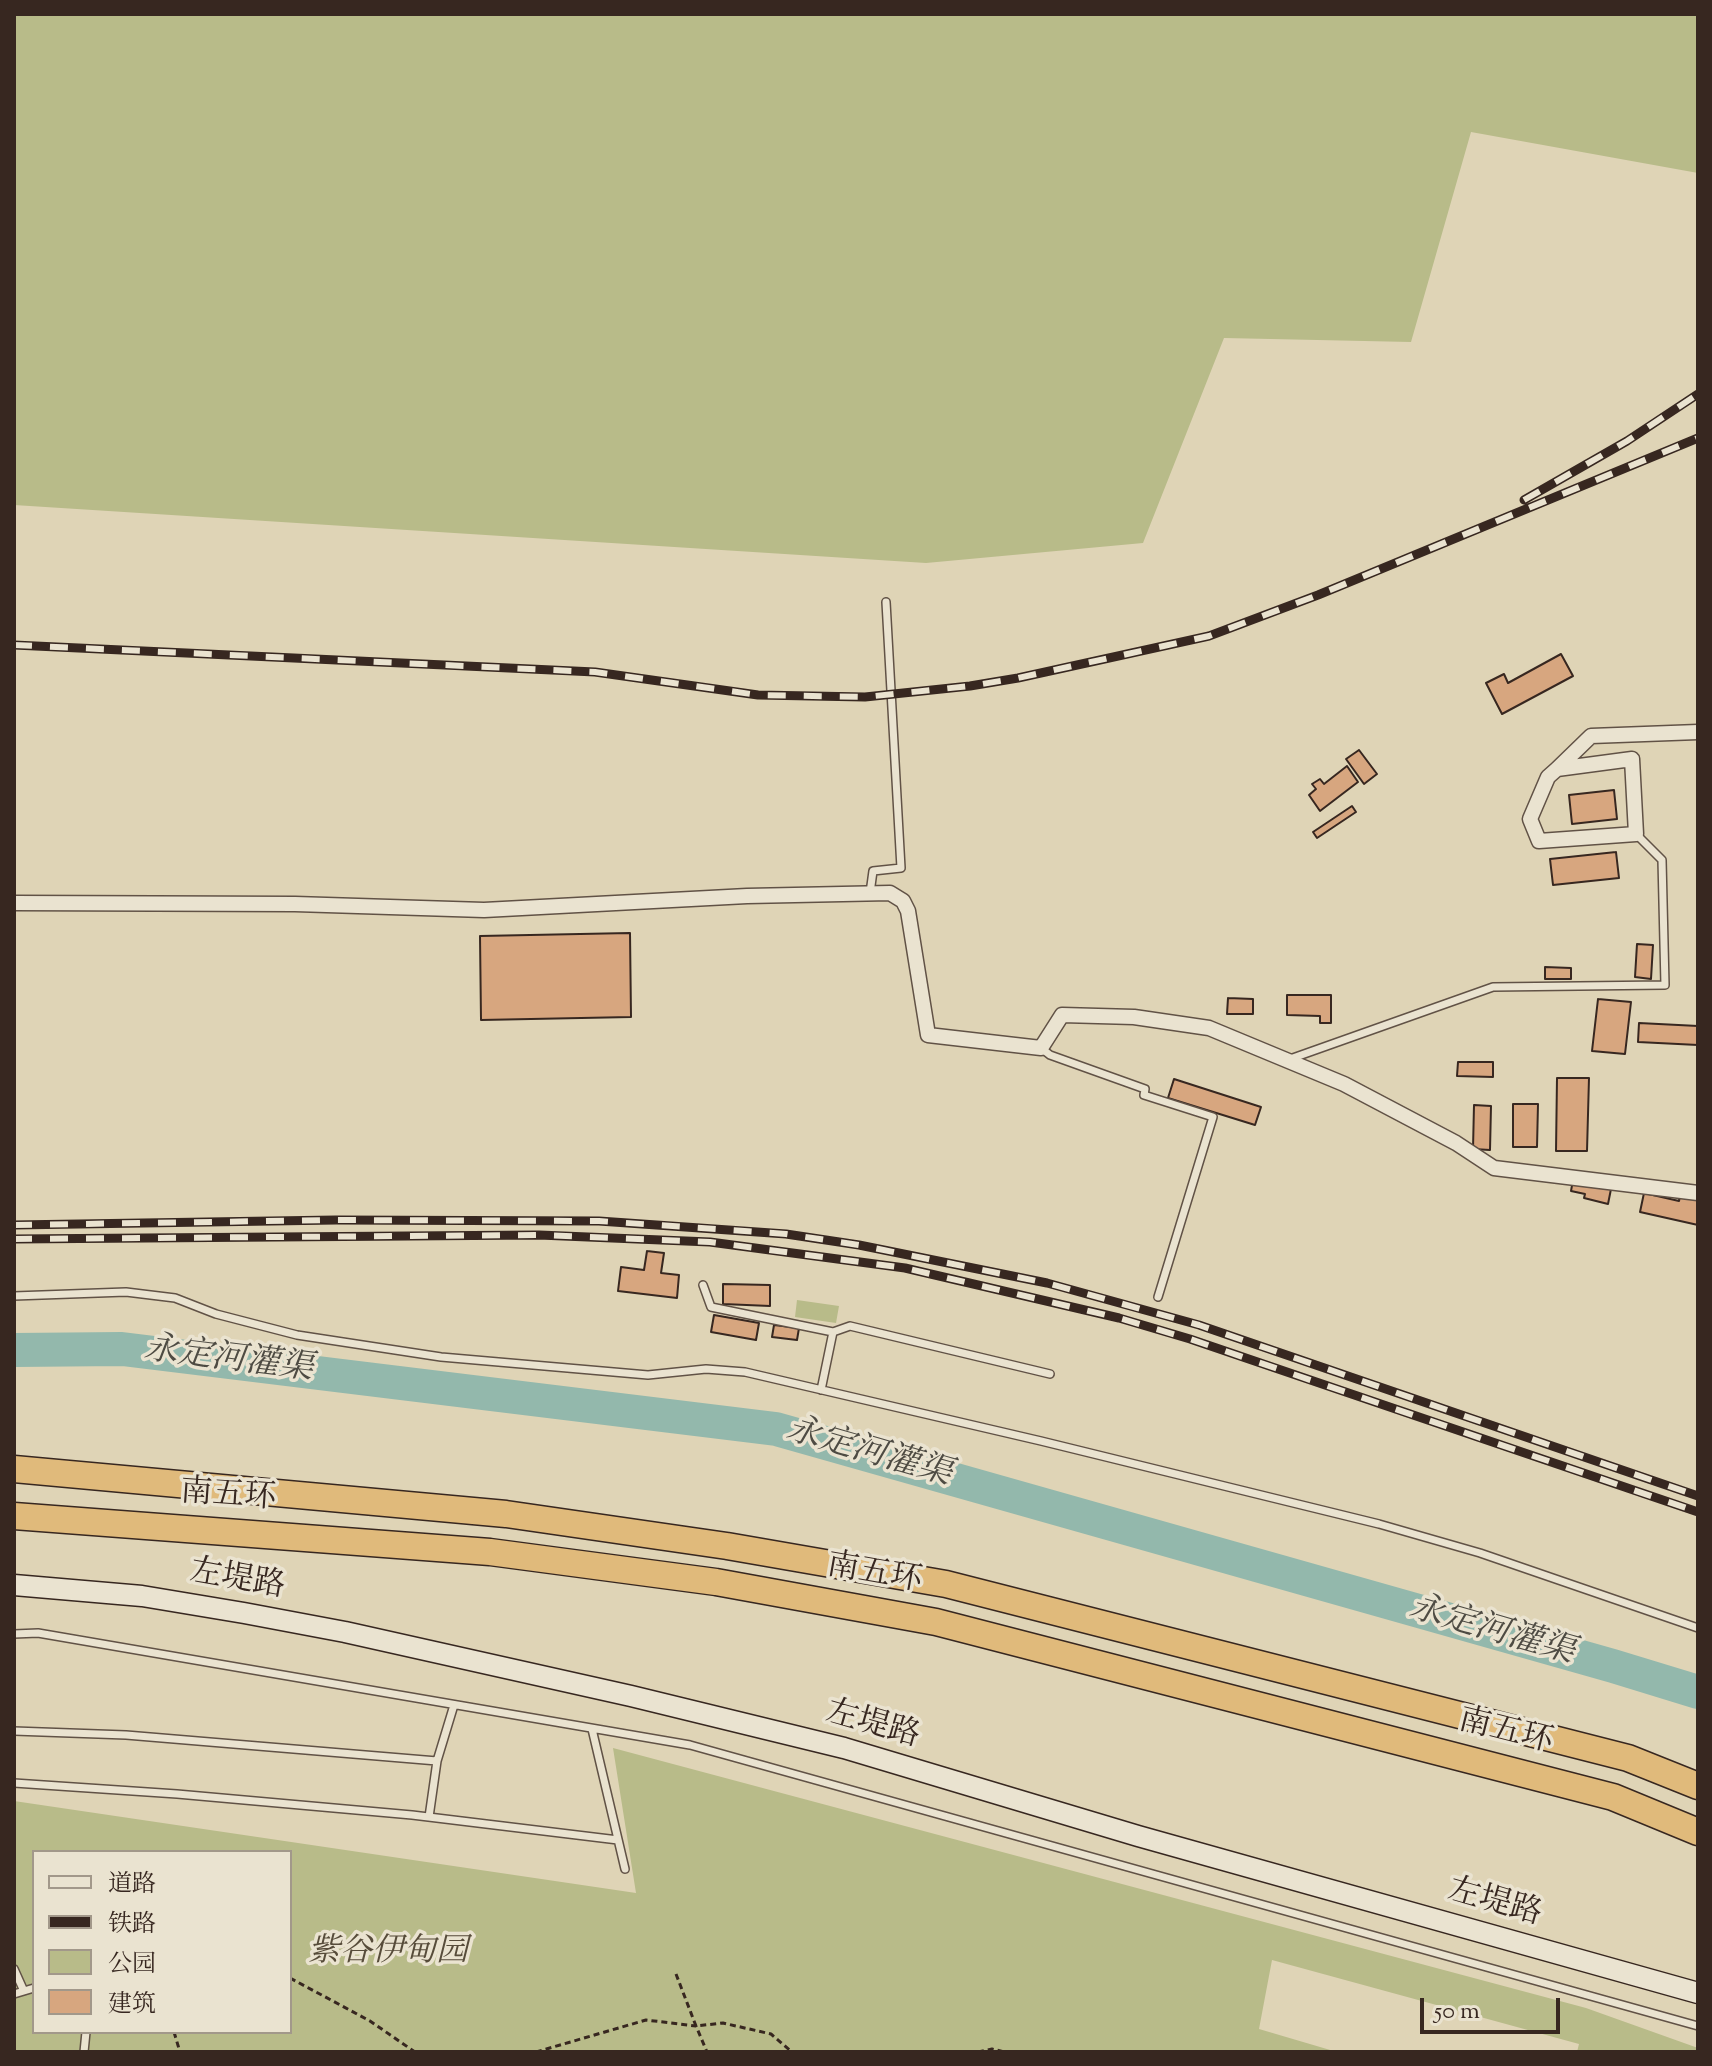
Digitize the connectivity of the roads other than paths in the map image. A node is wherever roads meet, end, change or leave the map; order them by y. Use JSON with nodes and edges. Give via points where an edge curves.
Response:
{"nodes":[{"id":1,"x":886,"y":602,"type":"dead end"},
{"id":2,"x":1698,"y":732,"type":"edge"},
{"id":3,"x":1557,"y":769,"type":"junction"},
{"id":4,"x":1636,"y":834,"type":"junction"},
{"id":5,"x":870,"y":893,"type":"junction"},
{"id":6,"x":14,"y":903,"type":"edge"},
{"id":7,"x":1041,"y":1048,"type":"junction"},
{"id":8,"x":1287,"y":1060,"type":"junction"},
{"id":9,"x":1698,"y":1193,"type":"edge"},
{"id":10,"x":703,"y":1285,"type":"dead end"},
{"id":11,"x":14,"y":1296,"type":"edge"},
{"id":12,"x":1158,"y":1297,"type":"dead end"},
{"id":13,"x":833,"y":1332,"type":"junction"},
{"id":14,"x":1050,"y":1374,"type":"dead end"},
{"id":15,"x":821,"y":1390,"type":"junction"},
{"id":16,"x":14,"y":1469,"type":"edge"},
{"id":17,"x":14,"y":1516,"type":"edge"},
{"id":18,"x":14,"y":1585,"type":"edge"},
{"id":19,"x":1698,"y":1628,"type":"edge"},
{"id":20,"x":14,"y":1634,"type":"edge"},
{"id":21,"x":454,"y":1705,"type":"junction"},
{"id":22,"x":592,"y":1729,"type":"junction"},
{"id":23,"x":14,"y":1731,"type":"edge"},
{"id":24,"x":437,"y":1761,"type":"junction"},
{"id":25,"x":14,"y":1783,"type":"edge"},
{"id":26,"x":1698,"y":1786,"type":"edge"},
{"id":27,"x":429,"y":1817,"type":"junction"},
{"id":28,"x":1698,"y":1832,"type":"edge"},
{"id":29,"x":618,"y":1840,"type":"junction"},
{"id":30,"x":625,"y":1869,"type":"dead end"},
{"id":31,"x":14,"y":1969,"type":"edge"},
{"id":32,"x":32,"y":1988,"type":"edge"},
{"id":33,"x":23,"y":1989,"type":"junction"},
{"id":34,"x":1698,"y":1993,"type":"edge"},
{"id":35,"x":14,"y":1994,"type":"edge"},
{"id":36,"x":1698,"y":2026,"type":"edge"}],
"edges":[{"from":1,"to":5,"type":"lane","via":[[901,868],[873,871]]},
{"from":2,"to":3,"type":"street","via":[[1591,736]]},
{"from":3,"to":4,"type":"street","via":[[1632,759]]},
{"from":3,"to":4,"type":"street","via":[[1548,777],[1530,819],[1539,841]]},
{"from":4,"to":8,"type":"lane","via":[[1662,860],[1665,985],[1493,987]]},
{"from":5,"to":6,"type":"street","via":[[484,910]]},
{"from":5,"to":7,"type":"street","via":[[890,893],[908,911],[928,1035]]},
{"from":7,"to":8,"type":"street","via":[[1062,1015],[1134,1017],[1209,1028]]},
{"from":7,"to":12,"type":"lane","via":[[1145,1089],[1144,1095],[1213,1117]]},
{"from":8,"to":9,"type":"street","via":[[1344,1084],[1494,1168]]},
{"from":10,"to":13,"type":"lane","via":[[711,1307]]},
{"from":11,"to":15,"type":"lane","via":[[126,1292],[175,1298],[297,1335],[441,1357],[648,1375],[706,1369],[745,1372]]},
{"from":13,"to":14,"type":"lane","via":[[850,1326]]},
{"from":13,"to":15,"type":"lane"},
{"from":15,"to":19,"type":"lane","via":[[1379,1524]]},
{"from":16,"to":26,"type":"highway","name":"南五环","via":[[506,1514],[946,1584],[1628,1758]]},
{"from":17,"to":28,"type":"highway","name":"南五环","via":[[490,1552],[716,1582],[936,1622],[1613,1797]]},
{"from":18,"to":34,"type":"main road","name":"左堤路","via":[[142,1596],[244,1613],[631,1696],[844,1748]]},
{"from":20,"to":21,"type":"lane","via":[[38,1633]]},
{"from":21,"to":22,"type":"lane"},
{"from":21,"to":24,"type":"lane"},
{"from":22,"to":29,"type":"lane"},
{"from":22,"to":36,"type":"lane","via":[[690,1745]]},
{"from":23,"to":24,"type":"lane"},
{"from":24,"to":27,"type":"lane"},
{"from":25,"to":27,"type":"lane"},
{"from":27,"to":29,"type":"lane"},
{"from":29,"to":30,"type":"lane"},
{"from":31,"to":33,"type":"lane"},
{"from":32,"to":33,"type":"lane"},
{"from":33,"to":35,"type":"lane"}]}
